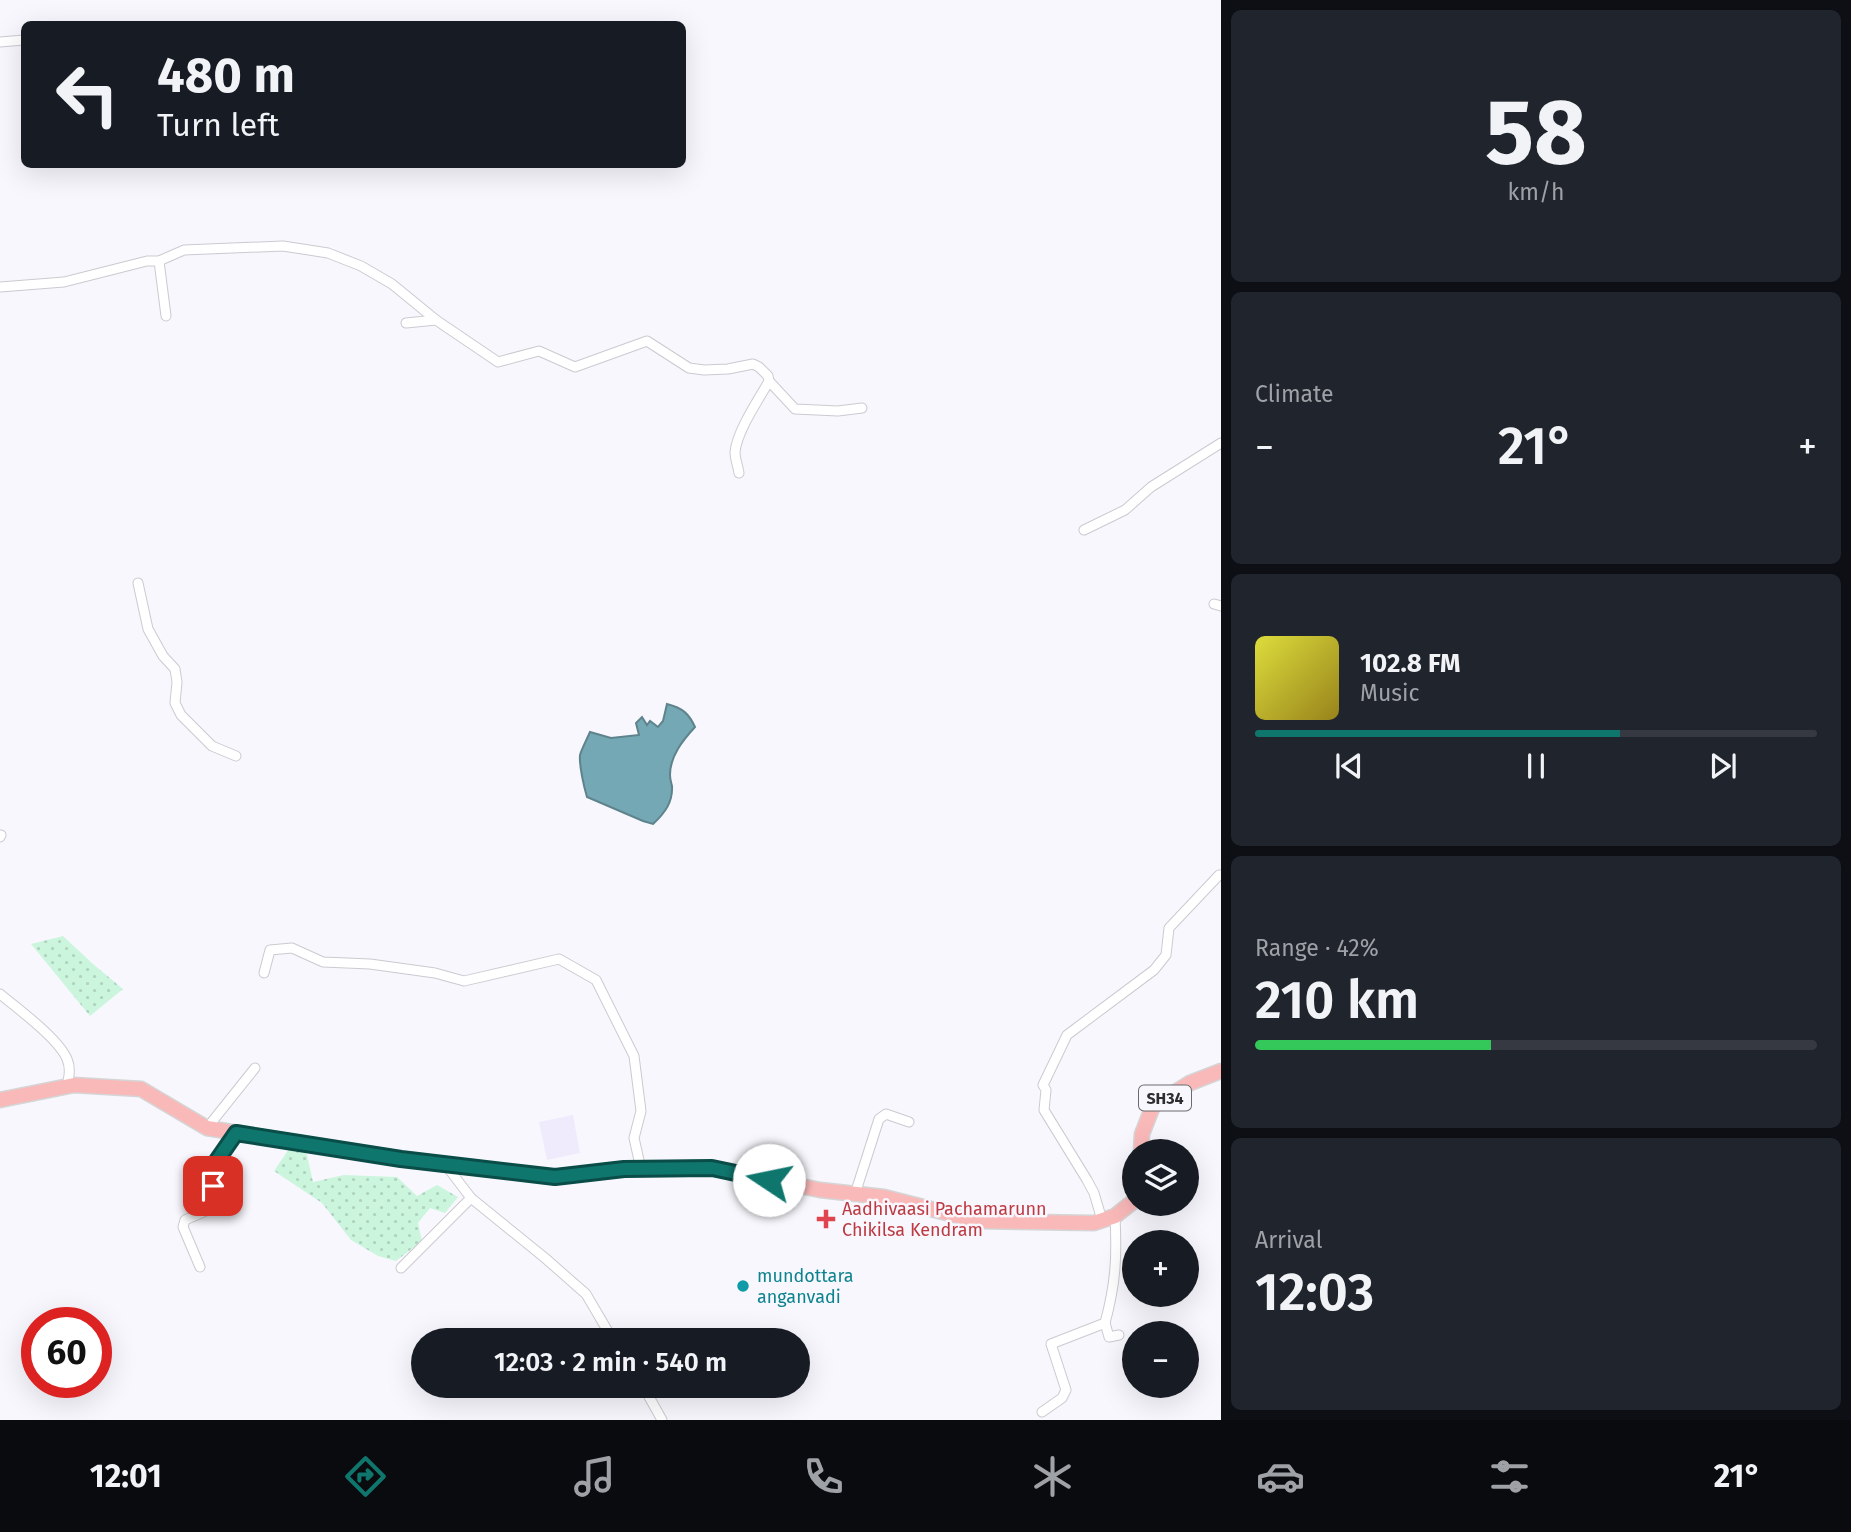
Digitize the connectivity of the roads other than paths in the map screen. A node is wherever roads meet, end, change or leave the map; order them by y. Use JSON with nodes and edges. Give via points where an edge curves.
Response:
{"nodes":[{"id":1,"x":21,"y":40,"type":"edge"},
{"id":2,"x":0,"y":42,"type":"edge"},
{"id":3,"x":159,"y":261,"type":"junction"},
{"id":4,"x":0,"y":287,"type":"edge"},
{"id":5,"x":166,"y":316,"type":"dead end"},
{"id":6,"x":436,"y":320,"type":"junction"},
{"id":7,"x":406,"y":323,"type":"dead end"},
{"id":8,"x":769,"y":381,"type":"junction"},
{"id":9,"x":862,"y":408,"type":"dead end"},
{"id":10,"x":1221,"y":443,"type":"edge"},
{"id":11,"x":739,"y":473,"type":"dead end"},
{"id":12,"x":1084,"y":530,"type":"dead end"},
{"id":13,"x":138,"y":583,"type":"dead end"},
{"id":14,"x":236,"y":756,"type":"dead end"},
{"id":15,"x":1221,"y":875,"type":"edge"},
{"id":16,"x":264,"y":974,"type":"dead end"},
{"id":17,"x":0,"y":994,"type":"edge"},
{"id":18,"x":255,"y":1068,"type":"dead end"},
{"id":19,"x":1221,"y":1071,"type":"edge"},
{"id":20,"x":67,"y":1086,"type":"junction"},
{"id":21,"x":0,"y":1100,"type":"edge"},
{"id":22,"x":909,"y":1122,"type":"dead end"},
{"id":23,"x":208,"y":1128,"type":"junction"},
{"id":24,"x":236,"y":1133,"type":"junction"},
{"id":25,"x":1142,"y":1139,"type":"edge"},
{"id":26,"x":445,"y":1164,"type":"junction"},
{"id":27,"x":641,"y":1169,"type":"junction"},
{"id":28,"x":855,"y":1194,"type":"junction"},
{"id":29,"x":471,"y":1198,"type":"junction"},
{"id":30,"x":1122,"y":1209,"type":"edge"},
{"id":31,"x":1108,"y":1218,"type":"junction"},
{"id":32,"x":200,"y":1267,"type":"dead end"},
{"id":33,"x":401,"y":1268,"type":"dead end"},
{"id":34,"x":1105,"y":1323,"type":"junction"},
{"id":35,"x":603,"y":1328,"type":"edge"},
{"id":36,"x":1119,"y":1335,"type":"dead end"},
{"id":37,"x":650,"y":1398,"type":"edge"},
{"id":38,"x":1042,"y":1412,"type":"dead end"},
{"id":39,"x":662,"y":1420,"type":"edge"}],
"edges":[{"from":1,"to":2,"type":"street"},
{"from":3,"to":4,"type":"street","via":[[64,282]]},
{"from":3,"to":5,"type":"street"},
{"from":3,"to":6,"type":"street","via":[[184,250],[283,246],[328,253],[391,284]]},
{"from":6,"to":7,"type":"street"},
{"from":6,"to":8,"type":"street","via":[[498,362],[539,351],[575,367],[647,341],[689,368],[753,364]]},
{"from":8,"to":9,"type":"street","via":[[794,409]]},
{"from":8,"to":11,"type":"street","via":[[736,446]]},
{"from":10,"to":12,"type":"street","via":[[1151,487],[1125,510]]},
{"from":13,"to":14,"type":"street","via":[[148,629],[176,669],[175,703],[181,715],[212,746]]},
{"from":15,"to":31,"type":"street","via":[[1169,928],[1166,955],[1154,970],[1067,1035],[1043,1085],[1044,1110]]},
{"from":16,"to":27,"type":"street","via":[[270,950],[292,948],[323,962],[370,964],[464,981],[559,959],[596,980],[634,1056],[641,1111],[634,1138]]},
{"from":17,"to":20,"type":"street","via":[[53,1040],[67,1059]]},
{"from":18,"to":23,"type":"street"},
{"from":19,"to":25,"type":"main road","number":"SH34","via":[[1189,1083],[1153,1106]]},
{"from":20,"to":21,"type":"main road"},
{"from":20,"to":23,"type":"main road","via":[[141,1089]]},
{"from":22,"to":28,"type":"street","via":[[886,1114],[879,1119]]},
{"from":23,"to":24,"type":"main road"},
{"from":24,"to":26,"type":"main road"},
{"from":24,"to":32,"type":"street","via":[[209,1172],[215,1207],[185,1220],[183,1227]]},
{"from":26,"to":27,"type":"main road","via":[[555,1177]]},
{"from":26,"to":29,"type":"street"},
{"from":27,"to":28,"type":"main road","via":[[712,1168]]},
{"from":28,"to":31,"type":"main road","via":[[978,1221],[1094,1223]]},
{"from":29,"to":33,"type":"street"},
{"from":29,"to":35,"type":"street","via":[[586,1294]]},
{"from":30,"to":31,"type":"main road"},
{"from":31,"to":34,"type":"street","via":[[1117,1258]]},
{"from":34,"to":36,"type":"street","via":[[1109,1337]]},
{"from":34,"to":38,"type":"street","via":[[1051,1344],[1066,1390]]},
{"from":37,"to":39,"type":"street"}]}
